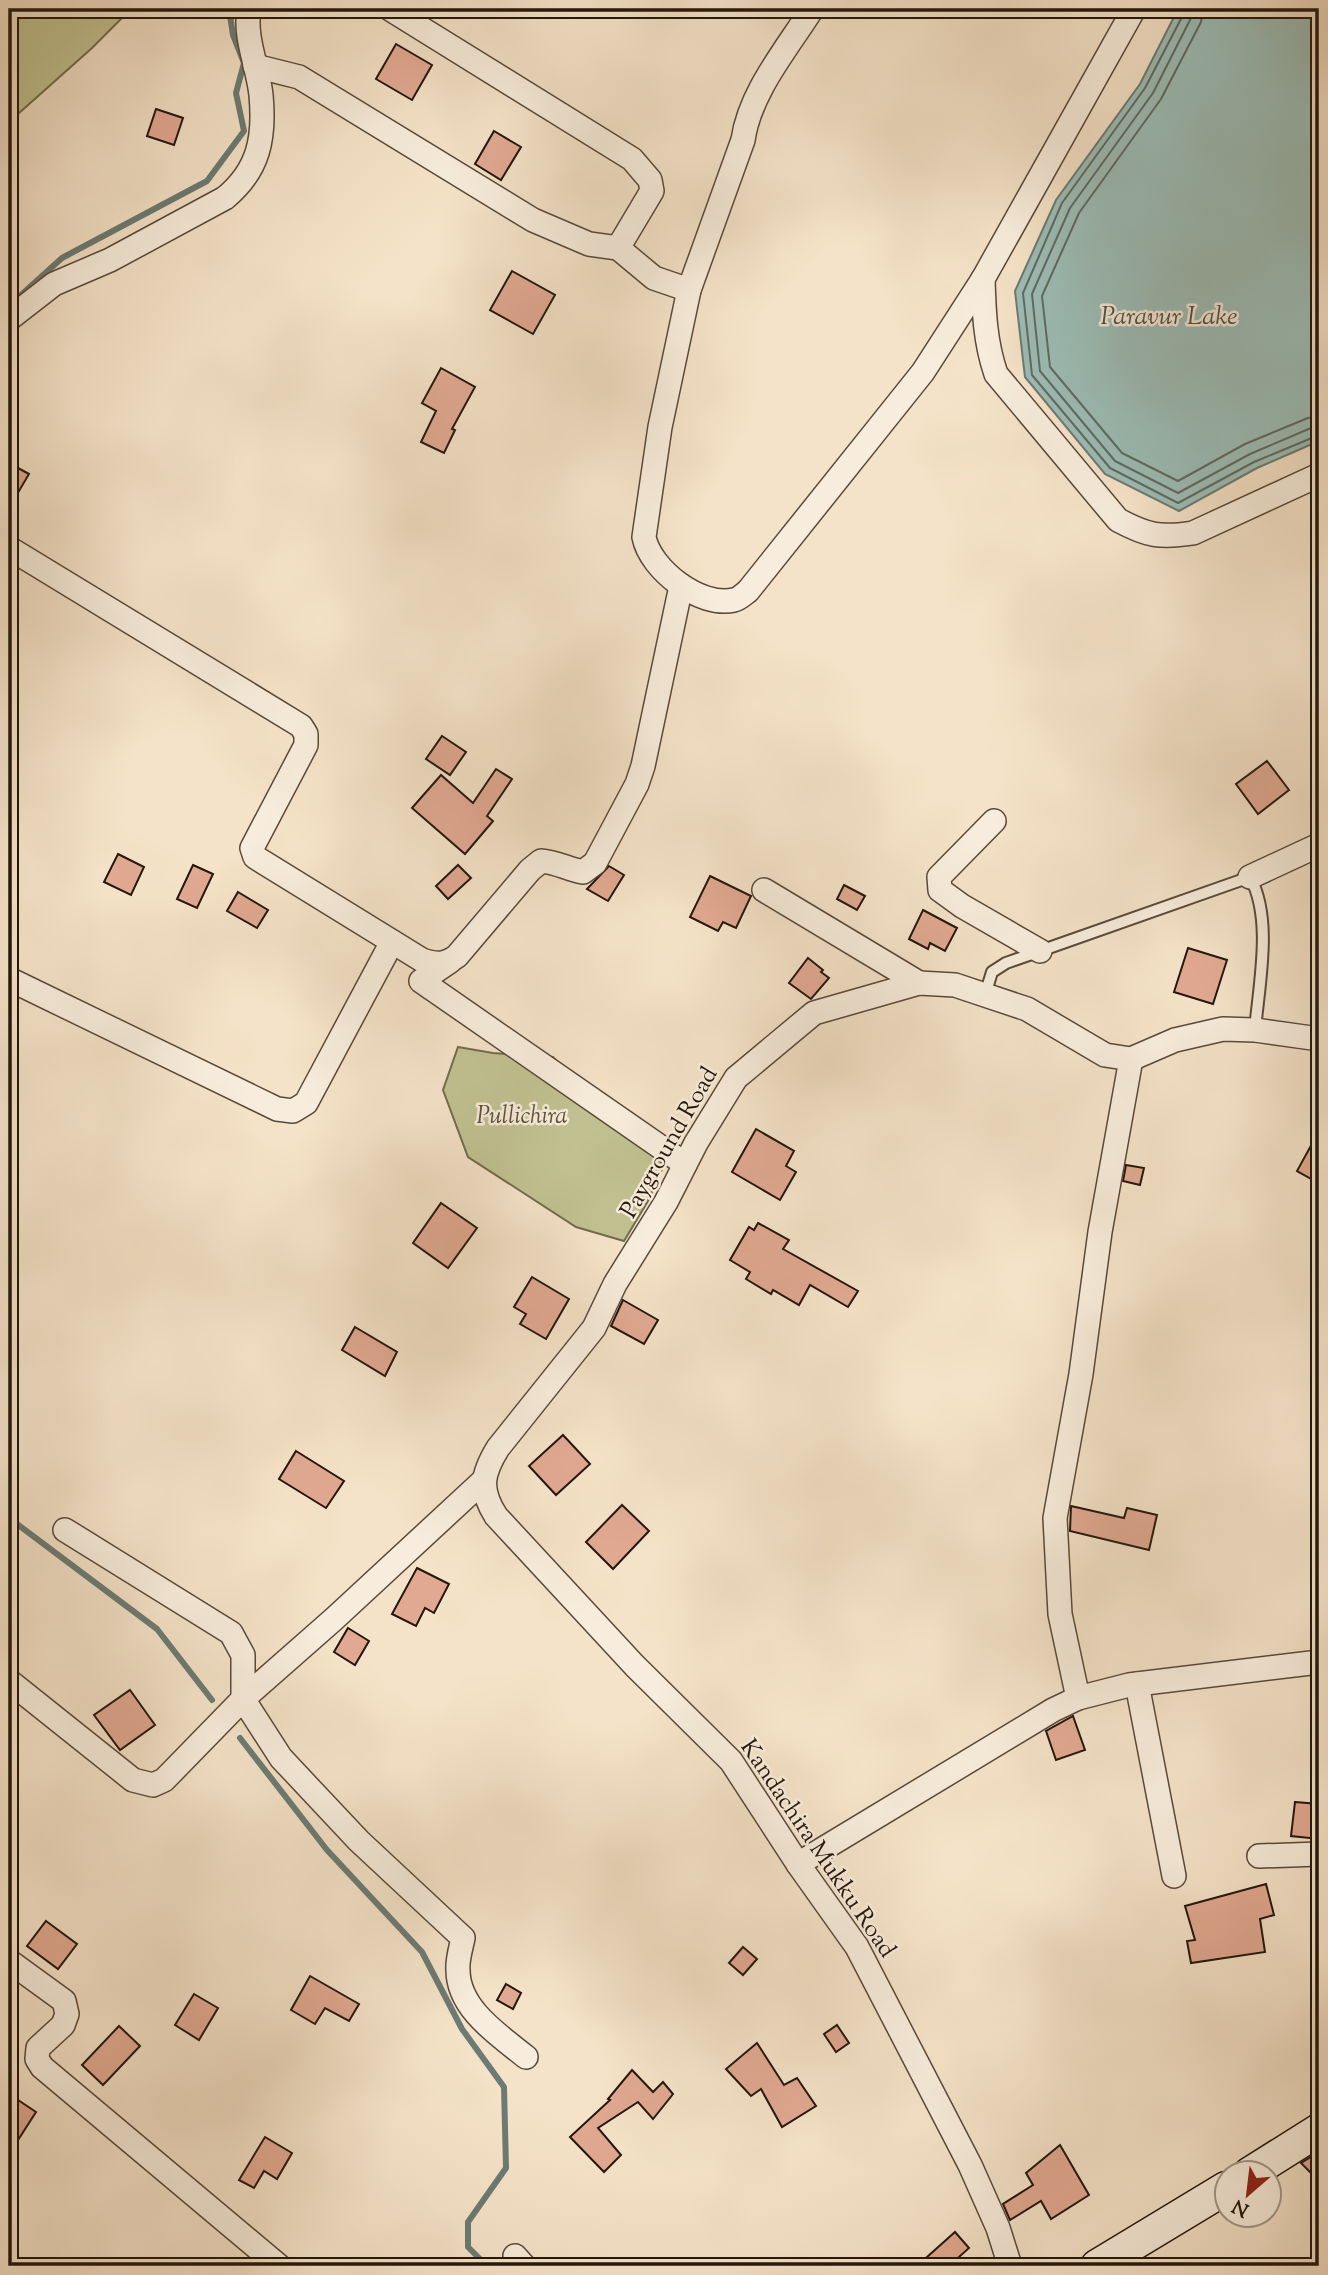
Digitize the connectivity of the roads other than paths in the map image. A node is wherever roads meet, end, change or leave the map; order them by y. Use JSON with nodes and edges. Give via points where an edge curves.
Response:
{"nodes":[{"id":1,"x":249,"y":9,"type":"edge"},
{"id":2,"x":390,"y":9,"type":"edge"},
{"id":3,"x":812,"y":9,"type":"edge"},
{"id":4,"x":1134,"y":9,"type":"edge"},
{"id":5,"x":255,"y":66,"type":"junction"},
{"id":6,"x":618,"y":248,"type":"junction"},
{"id":7,"x":983,"y":279,"type":"junction"},
{"id":8,"x":689,"y":289,"type":"junction"},
{"id":9,"x":9,"y":318,"type":"edge"},
{"id":10,"x":1319,"y":475,"type":"edge"},
{"id":11,"x":9,"y":548,"type":"edge"},
{"id":12,"x":681,"y":586,"type":"junction"},
{"id":13,"x":994,"y":821,"type":"dead end"},
{"id":14,"x":1319,"y":845,"type":"edge"},
{"id":15,"x":1250,"y":877,"type":"junction"},
{"id":16,"x":764,"y":890,"type":"dead end"},
{"id":17,"x":392,"y":942,"type":"junction"},
{"id":18,"x":1041,"y":951,"type":"junction"},
{"id":19,"x":449,"y":962,"type":"junction"},
{"id":20,"x":9,"y":979,"type":"edge"},
{"id":21,"x":919,"y":983,"type":"junction"},
{"id":22,"x":985,"y":995,"type":"junction"},
{"id":23,"x":1255,"y":1030,"type":"junction"},
{"id":24,"x":1319,"y":1039,"type":"edge"},
{"id":25,"x":1131,"y":1059,"type":"junction"},
{"id":26,"x":685,"y":1164,"type":"junction"},
{"id":27,"x":483,"y":1481,"type":"junction"},
{"id":28,"x":65,"y":1530,"type":"dead end"},
{"id":29,"x":1319,"y":1662,"type":"edge"},
{"id":30,"x":9,"y":1682,"type":"edge"},
{"id":31,"x":1137,"y":1684,"type":"junction"},
{"id":32,"x":1078,"y":1698,"type":"junction"},
{"id":33,"x":243,"y":1699,"type":"junction"},
{"id":34,"x":1319,"y":1854,"type":"edge"},
{"id":35,"x":1259,"y":1856,"type":"dead end"},
{"id":36,"x":798,"y":1864,"type":"junction"},
{"id":37,"x":1174,"y":1876,"type":"dead end"},
{"id":38,"x":9,"y":1961,"type":"edge"},
{"id":39,"x":526,"y":2057,"type":"dead end"},
{"id":40,"x":1319,"y":2130,"type":"edge"},
{"id":41,"x":1271,"y":2160,"type":"edge"},
{"id":42,"x":1212,"y":2197,"type":"edge"},
{"id":43,"x":279,"y":2266,"type":"edge"},
{"id":44,"x":1010,"y":2266,"type":"edge"},
{"id":45,"x":1097,"y":2266,"type":"edge"}],
"edges":[{"from":1,"to":5,"type":"street"},
{"from":2,"to":6,"type":"street","via":[[637,164],[650,180],[652,191]]},
{"from":3,"to":8,"type":"street","via":[[752,102],[743,140]]},
{"from":4,"to":7,"type":"street"},
{"from":5,"to":6,"type":"street","via":[[299,77],[533,220],[589,244]]},
{"from":5,"to":9,"type":"street","via":[[261,95],[259,141],[252,169],[241,185],[110,260],[54,284]]},
{"from":6,"to":8,"type":"street","via":[[654,278]]},
{"from":7,"to":10,"type":"street","via":[[988,353],[996,373],[1118,520],[1143,533],[1193,533]]},
{"from":7,"to":12,"type":"street","via":[[923,372],[748,591],[735,600],[714,601]]},
{"from":8,"to":12,"type":"street","via":[[660,426],[644,537],[652,557]]},
{"from":11,"to":17,"type":"street","via":[[301,726],[306,745],[252,848],[255,857]]},
{"from":12,"to":19,"type":"street","via":[[643,766],[595,863],[583,872],[541,861]]},
{"from":13,"to":18,"type":"street","via":[[939,877],[940,890]]},
{"from":14,"to":15,"type":"street"},
{"from":15,"to":18,"type":"lane"},
{"from":15,"to":23,"type":"lane","via":[[1264,923]]},
{"from":16,"to":21,"type":"street"},
{"from":17,"to":19,"type":"street","via":[[436,965]]},
{"from":17,"to":20,"type":"street","via":[[306,1103],[293,1111],[277,1109]]},
{"from":18,"to":22,"type":"lane","via":[[992,972]]},
{"from":19,"to":26,"type":"street","via":[[421,981]]},
{"from":21,"to":22,"type":"street","name":"Payground Road","via":[[955,985]]},
{"from":21,"to":26,"type":"street","name":"Payground Road","via":[[814,1013],[736,1078]]},
{"from":22,"to":25,"type":"street","name":"Payground Road","via":[[1027,1009],[1105,1055]]},
{"from":23,"to":24,"type":"street"},
{"from":23,"to":25,"type":"street","via":[[1223,1029],[1187,1037]]},
{"from":25,"to":32,"type":"street","via":[[1055,1518],[1060,1614]]},
{"from":26,"to":27,"type":"street","name":"Payground Road","via":[[594,1328],[498,1448]]},
{"from":27,"to":33,"type":"street"},
{"from":27,"to":36,"type":"street","name":"Kandachira Mukku Road","via":[[495,1516],[731,1761]]},
{"from":28,"to":33,"type":"street","via":[[231,1633],[243,1655]]},
{"from":29,"to":31,"type":"street"},
{"from":30,"to":33,"type":"street","via":[[133,1780],[153,1785],[164,1780]]},
{"from":31,"to":32,"type":"street"},
{"from":31,"to":37,"type":"street"},
{"from":32,"to":36,"type":"street"},
{"from":33,"to":39,"type":"street","via":[[281,1758],[359,1841],[463,1938],[457,1970],[464,1998]]},
{"from":34,"to":35,"type":"street"},
{"from":36,"to":44,"type":"street","name":"Kandachira Mukku Road","via":[[857,1947],[970,2165]]},
{"from":38,"to":43,"type":"street","via":[[64,2001],[67,2014],[63,2025],[38,2048],[42,2067]]},
{"from":40,"to":41,"type":"main road"},
{"from":42,"to":45,"type":"main road"}]}
